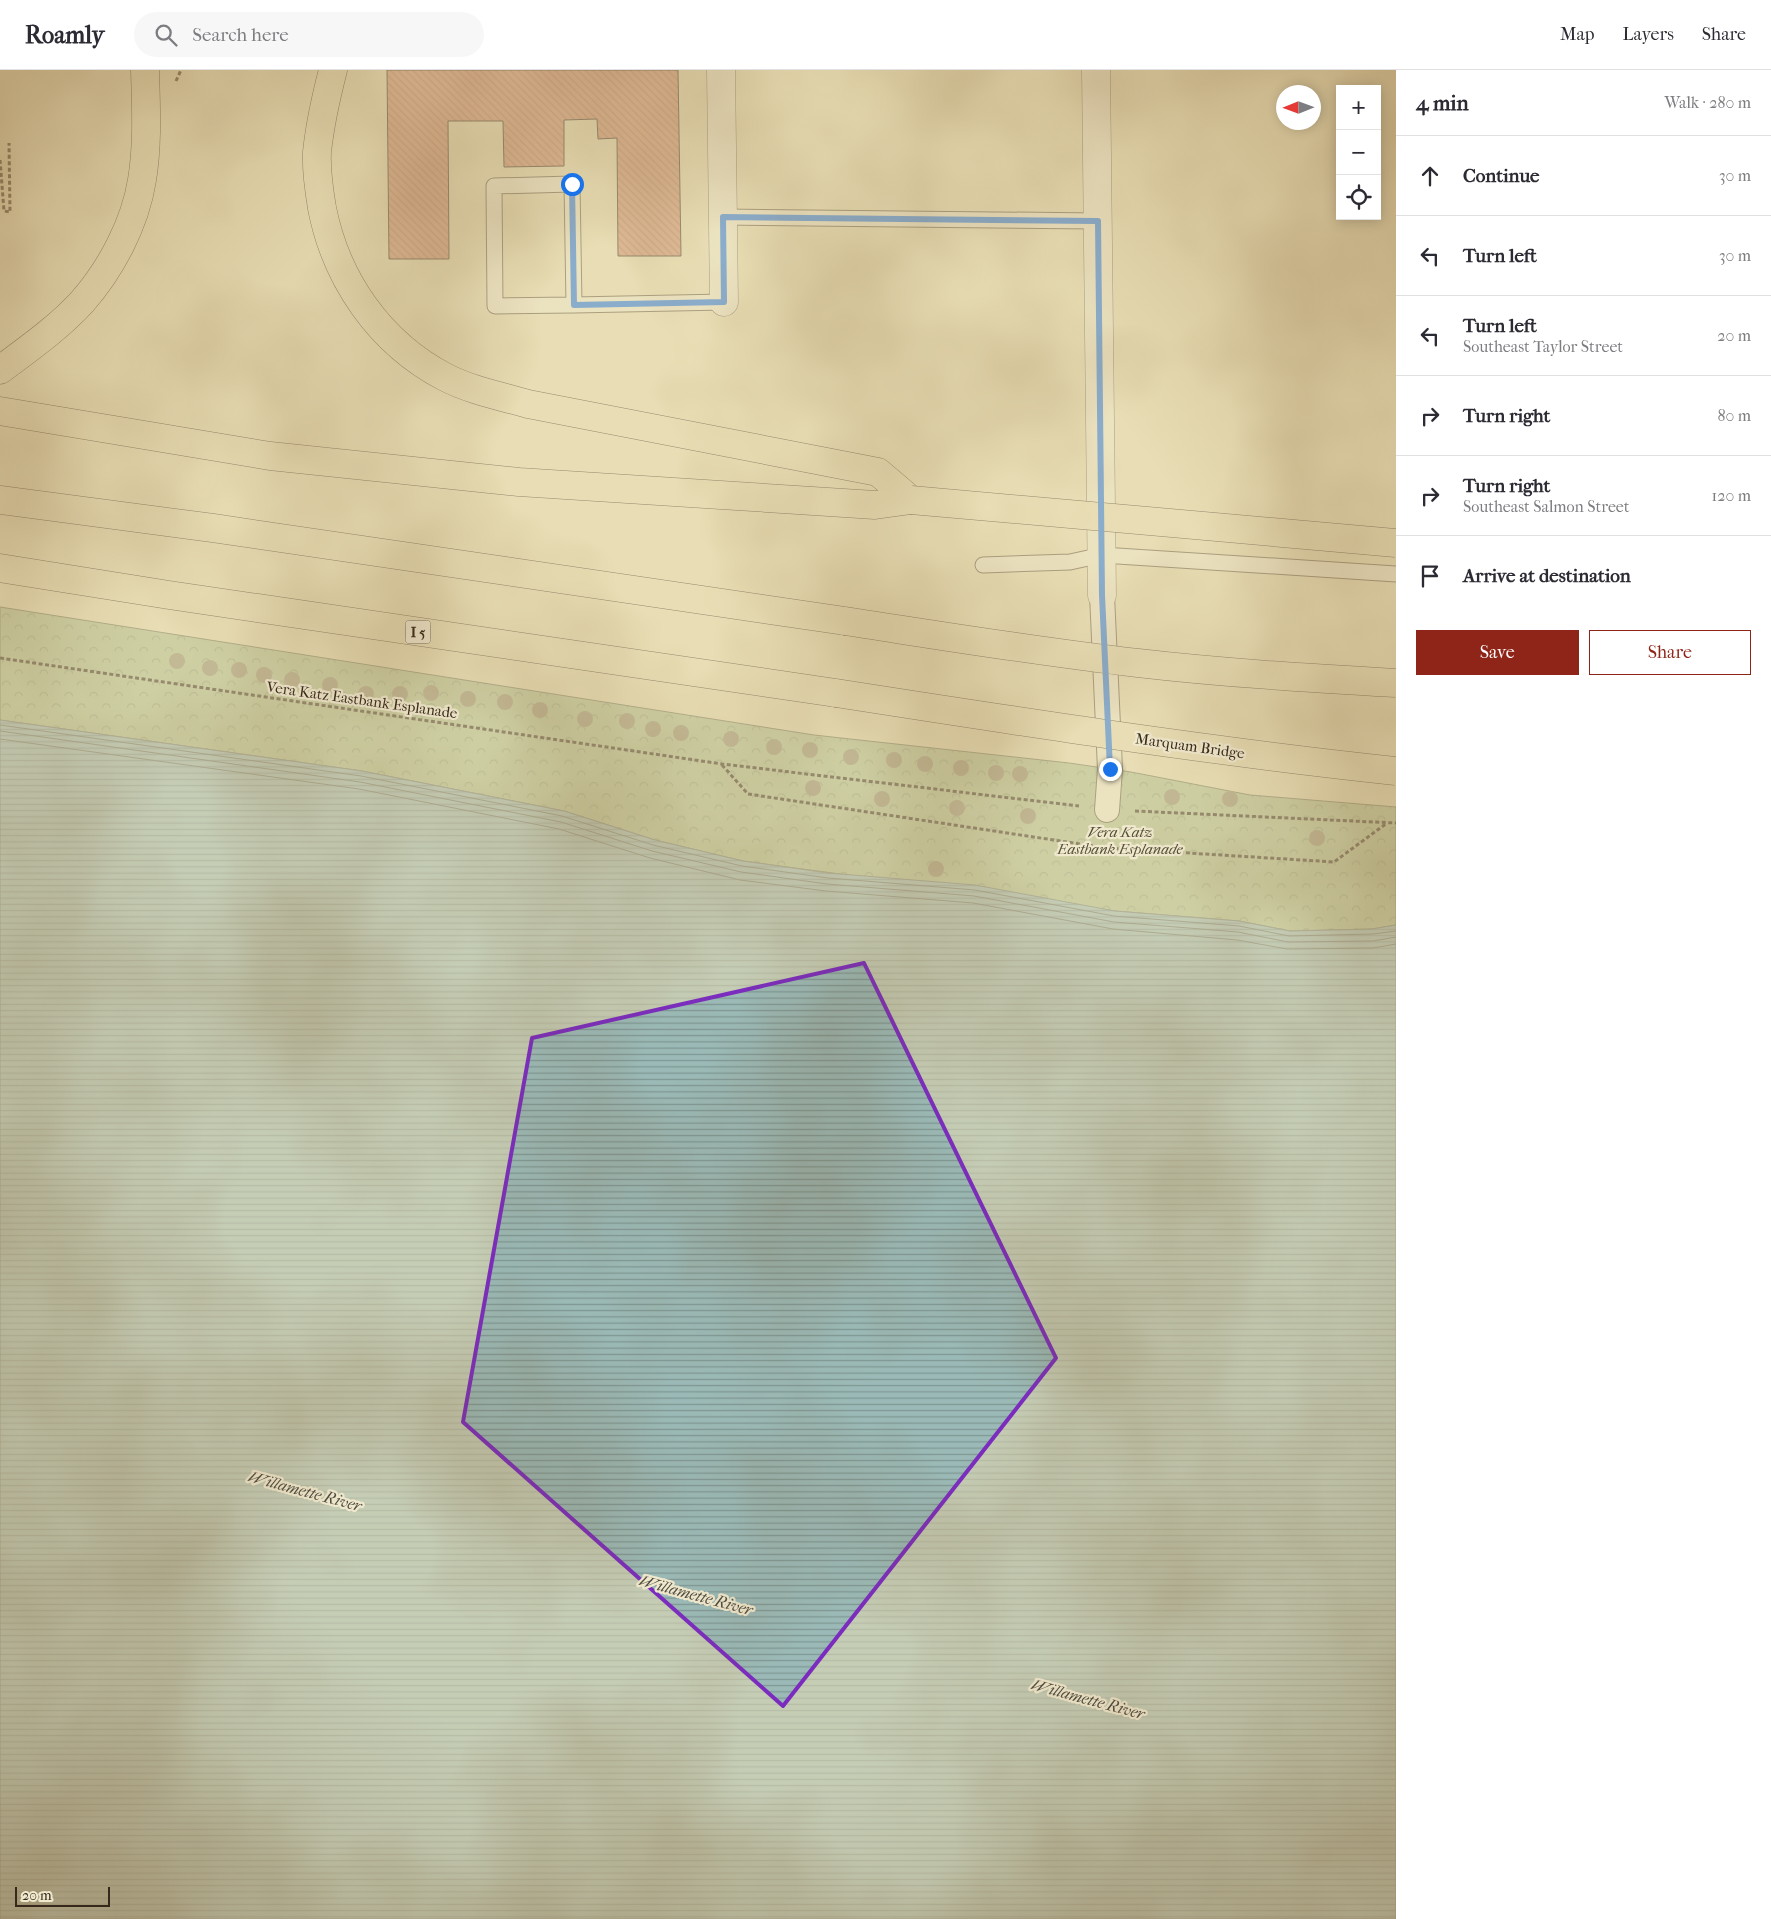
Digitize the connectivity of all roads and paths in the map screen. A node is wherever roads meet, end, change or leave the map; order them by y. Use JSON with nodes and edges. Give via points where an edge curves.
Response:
{"nodes":[{"id":1,"x":145,"y":70,"type":"edge"},
{"id":2,"x":333,"y":70,"type":"edge"},
{"id":3,"x":721,"y":70,"type":"edge"},
{"id":4,"x":1096,"y":70,"type":"edge"},
{"id":5,"x":9,"y":143,"type":"dead end"},
{"id":6,"x":0,"y":160,"type":"edge"},
{"id":7,"x":723,"y":217,"type":"junction"},
{"id":8,"x":1098,"y":221,"type":"junction"},
{"id":9,"x":724,"y":302,"type":"joint"},
{"id":10,"x":574,"y":305,"type":"junction"},
{"id":11,"x":0,"y":370,"type":"edge"},
{"id":12,"x":0,"y":411,"type":"edge"},
{"id":13,"x":0,"y":500,"type":"edge"},
{"id":14,"x":911,"y":500,"type":"junction"},
{"id":15,"x":1396,"y":542,"type":"edge"},
{"id":16,"x":1102,"y":555,"type":"junction"},
{"id":17,"x":984,"y":565,"type":"dead end"},
{"id":18,"x":0,"y":568,"type":"edge"},
{"id":19,"x":1396,"y":574,"type":"edge"},
{"id":20,"x":1102,"y":595,"type":"joint"},
{"id":21,"x":0,"y":658,"type":"edge"},
{"id":22,"x":1396,"y":683,"type":"edge"},
{"id":23,"x":722,"y":764,"type":"junction"},
{"id":24,"x":1396,"y":771,"type":"edge"},
{"id":25,"x":1107,"y":810,"type":"junction"},
{"id":26,"x":1387,"y":823,"type":"junction"},
{"id":27,"x":1396,"y":823,"type":"edge"}],
"edges":[{"from":1,"to":11,"type":"main road","via":[[146,132],[142,181],[130,222],[110,264],[82,302],[44,337]]},
{"from":2,"to":14,"type":"main road","via":[[317,153],[319,191],[327,234],[342,273],[365,309],[413,356],[445,377],[528,404],[878,472]]},
{"from":3,"to":7,"type":"street"},
{"from":4,"to":8,"type":"street"},
{"from":5,"to":6,"type":"path","via":[[10,212],[4,211]]},
{"from":7,"to":8,"type":"lane"},
{"from":7,"to":9,"type":"street"},
{"from":8,"to":16,"type":"street"},
{"from":9,"to":10,"type":"lane"},
{"from":10,"to":10,"type":"lane","via":[[572,184],[494,186],[496,306]]},
{"from":12,"to":14,"type":"main road","via":[[270,456],[519,482],[875,505]]},
{"from":13,"to":22,"type":"main road","bridge":true,"via":[[213,528],[993,644],[1139,663],[1286,677]]},
{"from":14,"to":15,"type":"main road","bridge":true},
{"from":16,"to":17,"type":"lane","via":[[1070,562]]},
{"from":16,"to":19,"type":"lane"},
{"from":16,"to":20,"type":"street"},
{"from":18,"to":24,"type":"main road","name":"Marquam Bridge","number":"I 5","bridge":true,"via":[[1076,730]]},
{"from":20,"to":25,"type":"street","via":[[1110,769]]},
{"from":21,"to":23,"type":"path","name":"Vera Katz Eastbank Esplanade"},
{"from":23,"to":25,"type":"path","name":"Vera Katz Eastbank Esplanade"},
{"from":23,"to":26,"type":"path","via":[[748,794],[1107,848],[1334,862]]},
{"from":25,"to":26,"type":"path","name":"Vera Katz Eastbank Esplanade"},
{"from":26,"to":27,"type":"path","name":"Vera Katz Eastbank Esplanade"}]}
